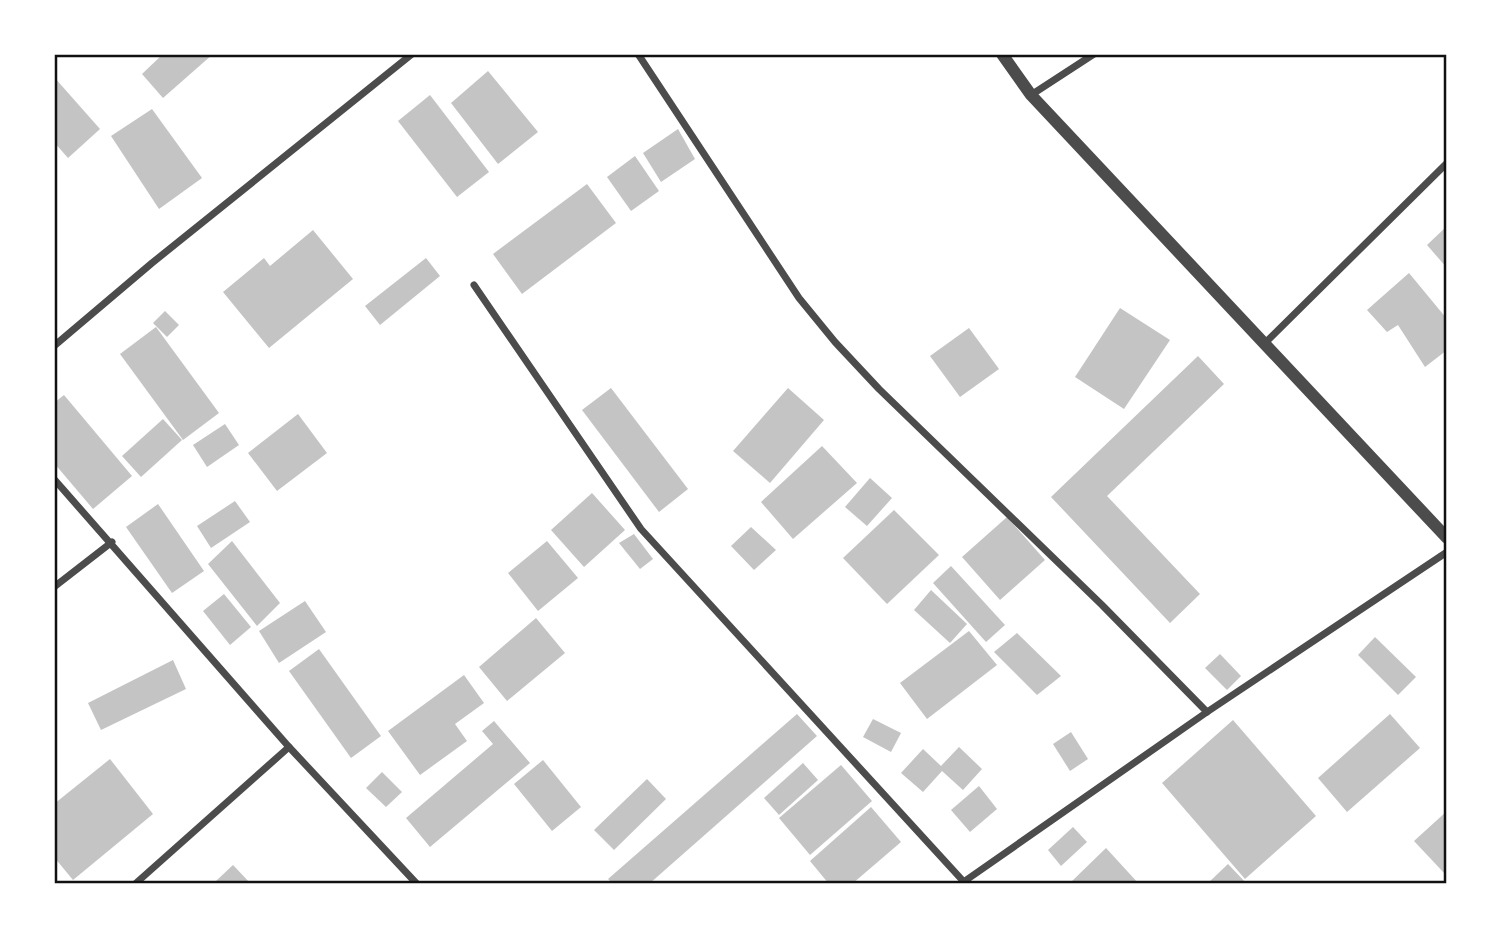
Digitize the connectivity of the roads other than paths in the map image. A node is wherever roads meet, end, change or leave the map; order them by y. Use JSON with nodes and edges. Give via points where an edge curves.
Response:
{"nodes":[{"id":1,"x":412,"y":54,"type":"edge"},
{"id":2,"x":638,"y":54,"type":"edge"},
{"id":3,"x":1002,"y":54,"type":"edge"},
{"id":4,"x":1094,"y":54,"type":"edge"},
{"id":5,"x":1031,"y":95,"type":"junction"},
{"id":6,"x":1447,"y":163,"type":"edge"},
{"id":7,"x":474,"y":285,"type":"dead end"},
{"id":8,"x":1264,"y":344,"type":"junction"},
{"id":9,"x":54,"y":346,"type":"edge"},
{"id":10,"x":54,"y":479,"type":"edge"},
{"id":11,"x":1447,"y":538,"type":"edge"},
{"id":12,"x":111,"y":542,"type":"junction"},
{"id":13,"x":1447,"y":552,"type":"edge"},
{"id":14,"x":54,"y":587,"type":"edge"},
{"id":15,"x":1207,"y":712,"type":"junction"},
{"id":16,"x":289,"y":747,"type":"junction"},
{"id":17,"x":963,"y":883,"type":"edge"},
{"id":18,"x":135,"y":884,"type":"edge"},
{"id":19,"x":417,"y":884,"type":"edge"}],
"edges":[{"from":1,"to":9,"type":"street"},
{"from":2,"to":15,"type":"street","via":[[799,298],[835,342]]},
{"from":3,"to":5,"type":"street"},
{"from":4,"to":5,"type":"street"},
{"from":5,"to":8,"type":"street"},
{"from":6,"to":8,"type":"street"},
{"from":7,"to":17,"type":"street","via":[[640,529]]},
{"from":8,"to":11,"type":"street"},
{"from":10,"to":12,"type":"street"},
{"from":12,"to":14,"type":"street"},
{"from":12,"to":16,"type":"street"},
{"from":13,"to":15,"type":"street"},
{"from":15,"to":17,"type":"street"},
{"from":16,"to":18,"type":"street"},
{"from":16,"to":19,"type":"street"}]}
